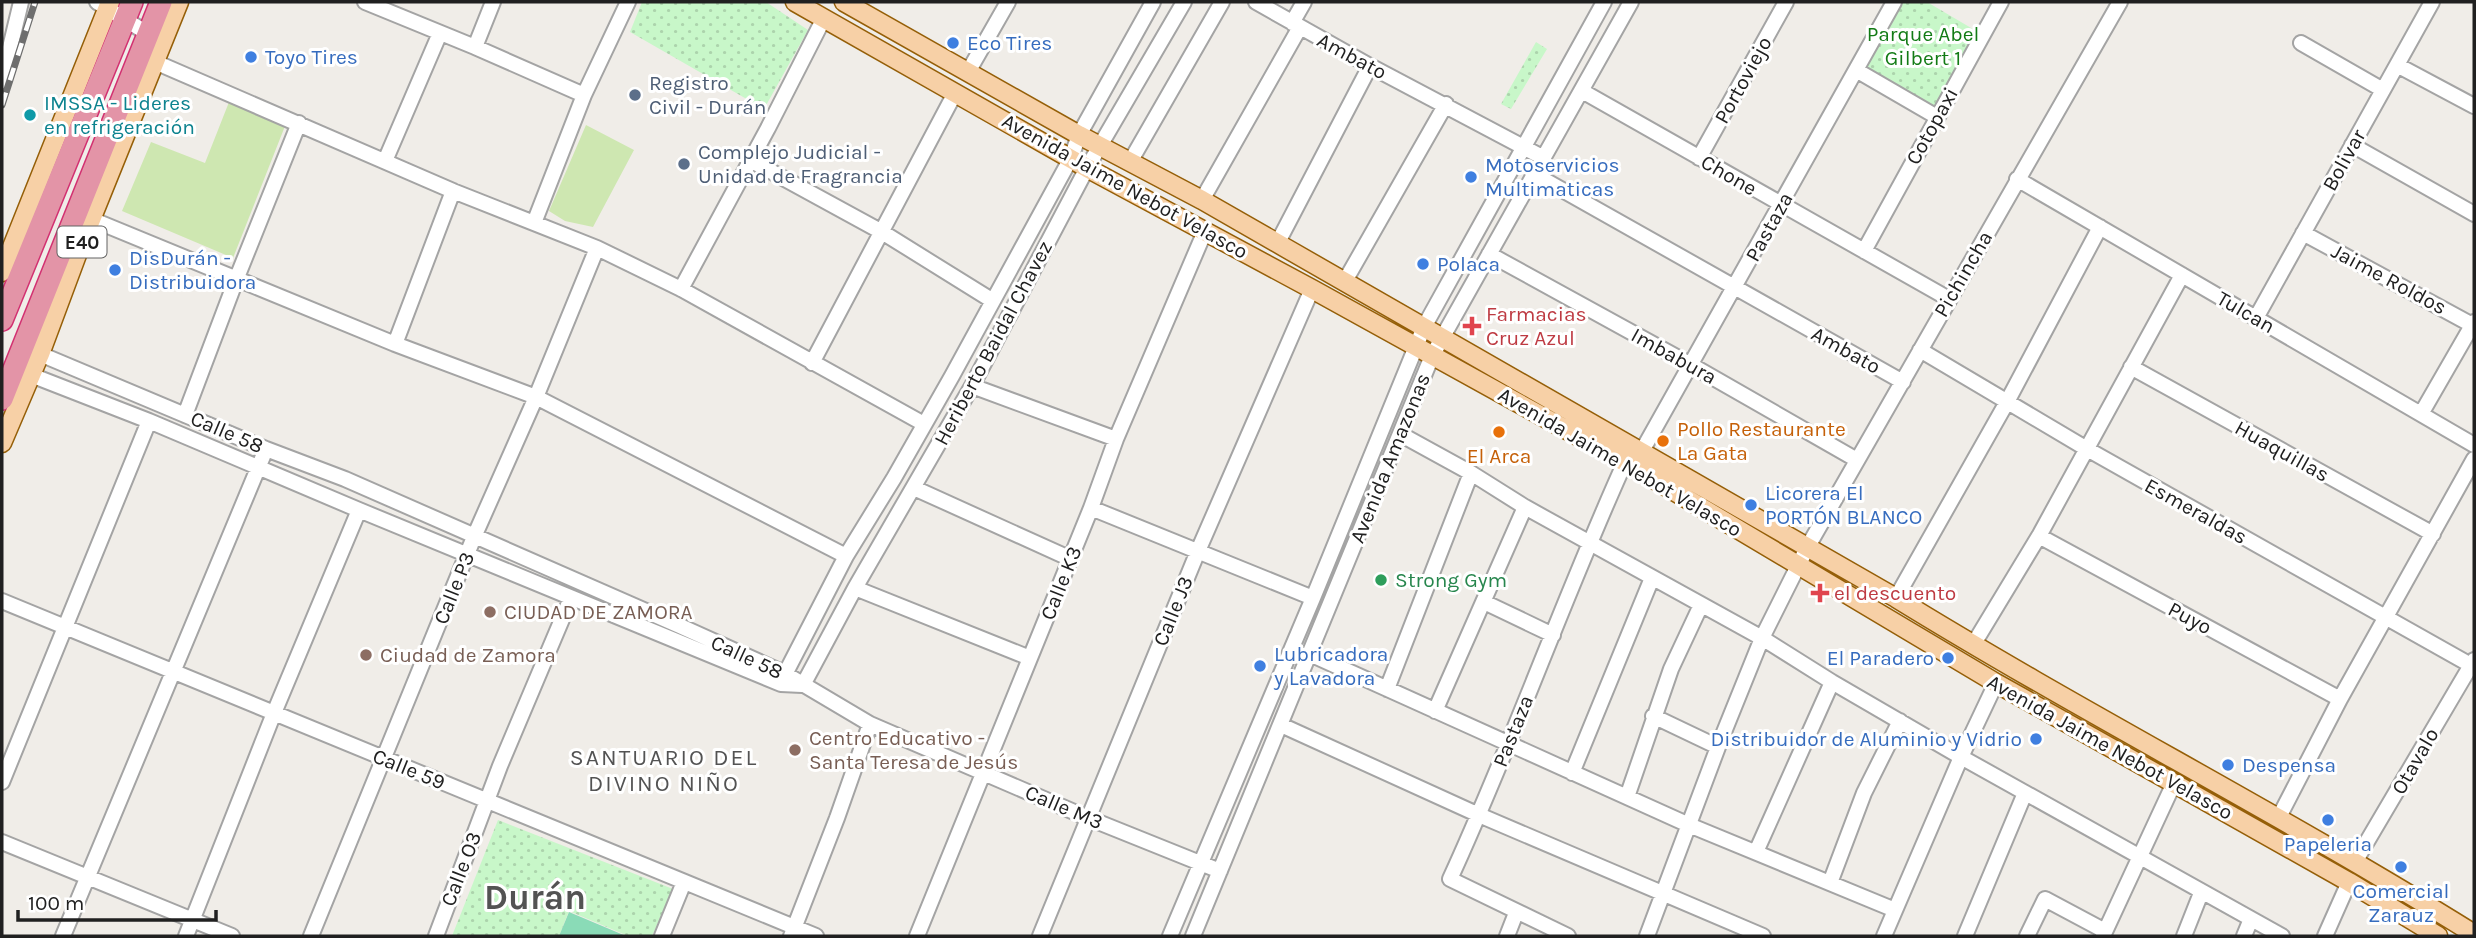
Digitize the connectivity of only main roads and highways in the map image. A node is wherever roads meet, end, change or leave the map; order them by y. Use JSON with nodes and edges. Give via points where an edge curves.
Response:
{"nodes":[{"id":1,"x":161,"y":2,"type":"edge"},
{"id":2,"x":179,"y":2,"type":"edge"},
{"id":3,"x":795,"y":2,"type":"edge"},
{"id":4,"x":849,"y":3,"type":"edge"},
{"id":5,"x":112,"y":6,"type":"edge"},
{"id":6,"x":155,"y":38,"type":"junction"},
{"id":7,"x":2,"y":272,"type":"edge"},
{"id":8,"x":2,"y":320,"type":"edge"},
{"id":9,"x":2,"y":399,"type":"edge"},
{"id":10,"x":2,"y":443,"type":"edge"},
{"id":11,"x":2474,"y":934,"type":"edge"},
{"id":12,"x":2438,"y":936,"type":"edge"}],
"edges":[{"from":1,"to":6,"type":"highway","number":"E40"},
{"from":2,"to":6,"type":"main road","number":"E40"},
{"from":3,"to":12,"type":"main road","name":"Avenida Jaime Nebot Velasco","via":[[1087,168],[1625,462],[1996,683]]},
{"from":4,"to":11,"type":"main road","name":"Avenida Jaime Nebot Velasco","via":[[1345,281]]},
{"from":5,"to":7,"type":"main road"},
{"from":5,"to":8,"type":"highway","number":"E40"},
{"from":6,"to":9,"type":"highway","number":"E40"},
{"from":6,"to":10,"type":"main road","number":"E40","via":[[155,62]]}]}
